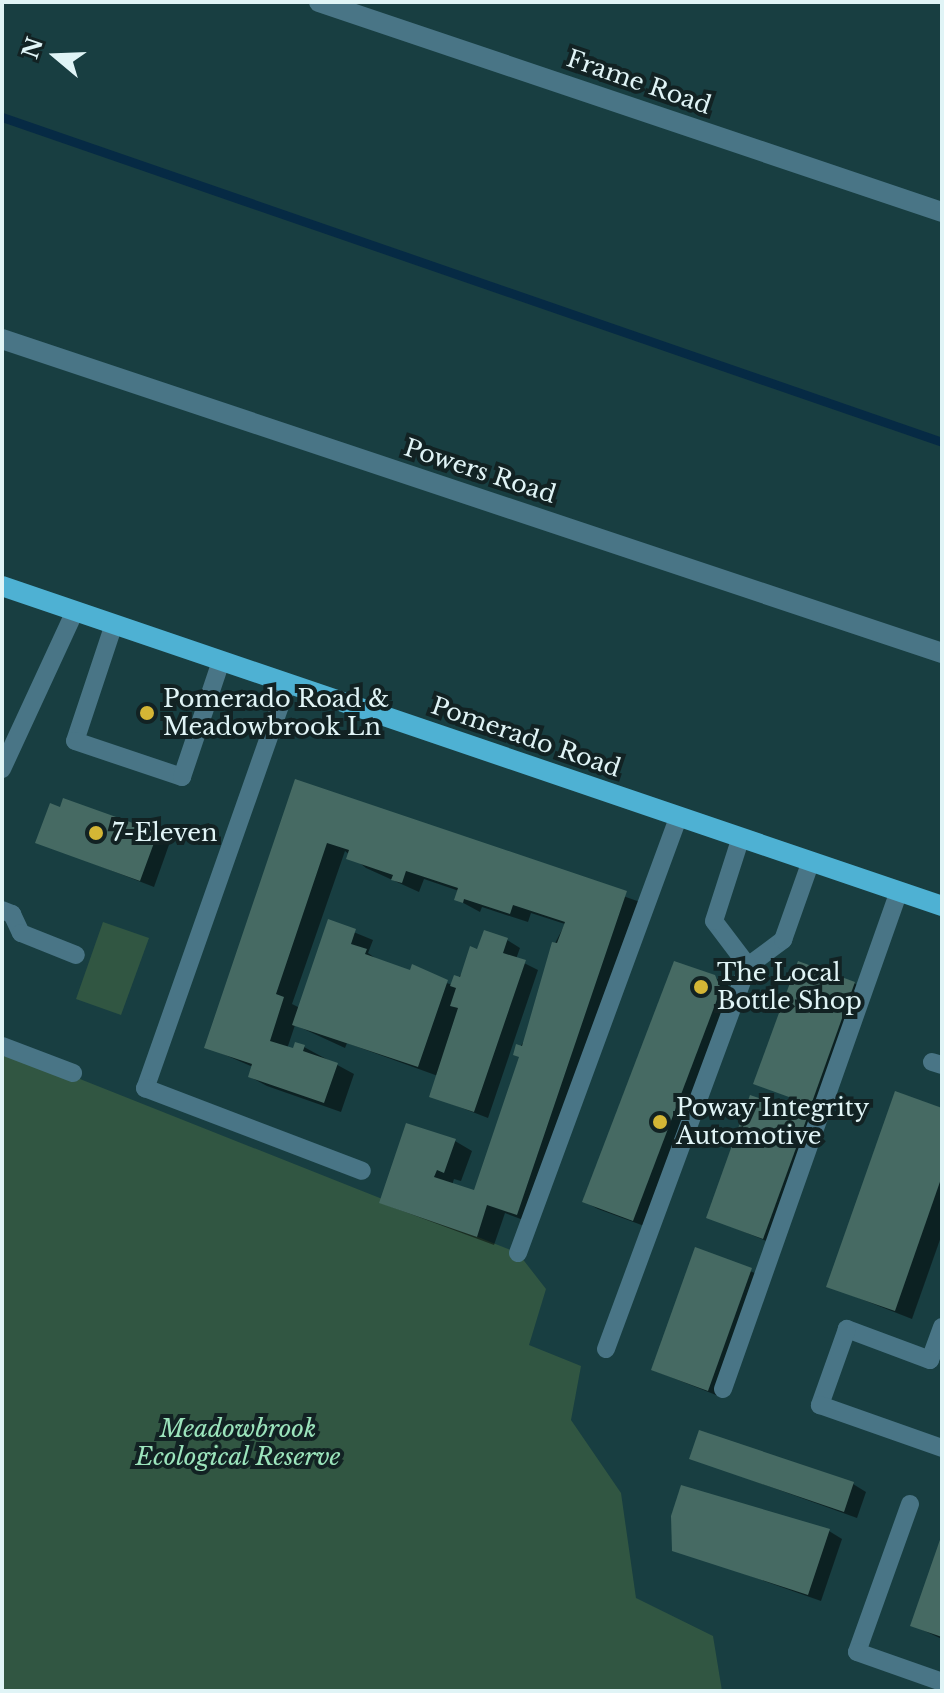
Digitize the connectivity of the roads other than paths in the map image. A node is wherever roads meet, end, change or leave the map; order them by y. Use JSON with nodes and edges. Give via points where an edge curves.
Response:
{"nodes":[{"id":1,"x":319,"y":2,"type":"edge"},
{"id":2,"x":942,"y":212,"type":"edge"},
{"id":3,"x":2,"y":339,"type":"edge"},
{"id":4,"x":2,"y":586,"type":"edge"},
{"id":5,"x":75,"y":611,"type":"junction"},
{"id":6,"x":114,"y":624,"type":"junction"},
{"id":7,"x":942,"y":653,"type":"edge"},
{"id":8,"x":221,"y":661,"type":"junction"},
{"id":9,"x":288,"y":683,"type":"junction"},
{"id":10,"x":3,"y":772,"type":"edge"},
{"id":11,"x":679,"y":816,"type":"junction"},
{"id":12,"x":741,"y":837,"type":"junction"},
{"id":13,"x":811,"y":861,"type":"junction"},
{"id":14,"x":899,"y":891,"type":"junction"},
{"id":15,"x":942,"y":906,"type":"edge"},
{"id":16,"x":2,"y":910,"type":"edge"},
{"id":17,"x":76,"y":955,"type":"dead end"},
{"id":18,"x":748,"y":966,"type":"junction"},
{"id":19,"x":2,"y":1046,"type":"edge"},
{"id":20,"x":73,"y":1073,"type":"dead end"},
{"id":21,"x":362,"y":1171,"type":"dead end"},
{"id":22,"x":518,"y":1253,"type":"dead end"},
{"id":23,"x":942,"y":1327,"type":"edge"},
{"id":24,"x":606,"y":1349,"type":"dead end"},
{"id":25,"x":936,"y":1362,"type":"edge"},
{"id":26,"x":723,"y":1389,"type":"dead end"},
{"id":27,"x":940,"y":1440,"type":"edge"},
{"id":28,"x":910,"y":1504,"type":"dead end"},
{"id":29,"x":942,"y":1682,"type":"edge"}],
"edges":[{"from":1,"to":2,"type":"street","name":"Frame Road"},
{"from":3,"to":7,"type":"street","name":"Powers Road"},
{"from":4,"to":5,"type":"main road","name":"Pomerado Road"},
{"from":5,"to":6,"type":"main road","name":"Pomerado Road"},
{"from":5,"to":10,"type":"lane"},
{"from":6,"to":8,"type":"main road","name":"Pomerado Road"},
{"from":6,"to":8,"type":"lane","via":[[75,741],[182,777]]},
{"from":8,"to":9,"type":"main road","name":"Pomerado Road"},
{"from":9,"to":11,"type":"main road","name":"Pomerado Road"},
{"from":9,"to":21,"type":"lane","via":[[145,1088]]},
{"from":11,"to":12,"type":"main road","name":"Pomerado Road"},
{"from":11,"to":22,"type":"lane"},
{"from":12,"to":13,"type":"main road","name":"Pomerado Road"},
{"from":12,"to":18,"type":"lane","via":[[714,921]]},
{"from":13,"to":14,"type":"main road","name":"Pomerado Road"},
{"from":13,"to":18,"type":"lane","via":[[783,940]]},
{"from":14,"to":15,"type":"main road","name":"Pomerado Road"},
{"from":14,"to":26,"type":"lane"},
{"from":16,"to":17,"type":"lane","via":[[12,914],[21,933]]},
{"from":18,"to":24,"type":"lane"},
{"from":19,"to":20,"type":"lane"},
{"from":23,"to":25,"type":"lane"},
{"from":25,"to":27,"type":"lane","via":[[847,1329],[820,1405]]},
{"from":28,"to":29,"type":"lane","via":[[857,1652]]}]}
